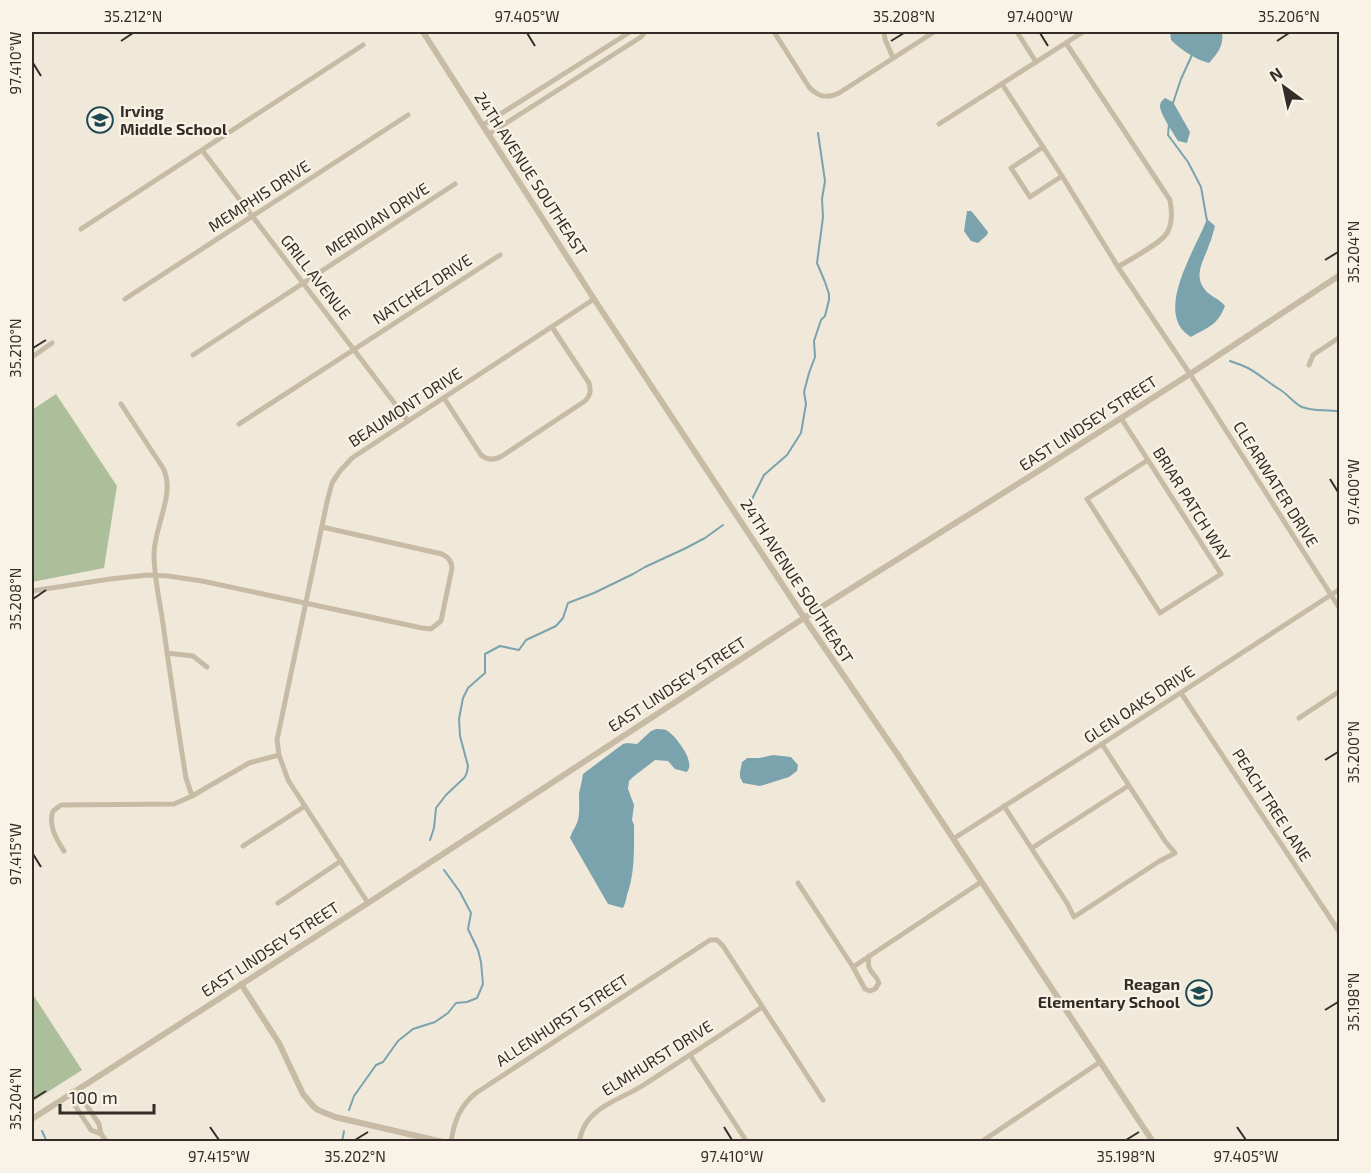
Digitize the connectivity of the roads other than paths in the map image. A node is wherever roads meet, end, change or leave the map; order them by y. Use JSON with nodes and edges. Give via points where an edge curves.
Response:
{"nodes":[{"id":1,"x":423,"y":32,"type":"edge"},
{"id":2,"x":630,"y":32,"type":"edge"},
{"id":3,"x":645,"y":32,"type":"edge"},
{"id":4,"x":774,"y":32,"type":"edge"},
{"id":5,"x":884,"y":32,"type":"edge"},
{"id":6,"x":934,"y":32,"type":"edge"},
{"id":7,"x":1017,"y":32,"type":"edge"},
{"id":8,"x":1083,"y":32,"type":"edge"},
{"id":9,"x":1066,"y":43,"type":"junction"},
{"id":10,"x":363,"y":45,"type":"dead end"},
{"id":11,"x":893,"y":58,"type":"junction"},
{"id":12,"x":1036,"y":62,"type":"junction"},
{"id":13,"x":1002,"y":84,"type":"junction"},
{"id":14,"x":408,"y":115,"type":"dead end"},
{"id":15,"x":939,"y":124,"type":"dead end"},
{"id":16,"x":483,"y":125,"type":"junction"},
{"id":17,"x":489,"y":134,"type":"junction"},
{"id":18,"x":1043,"y":147,"type":"junction"},
{"id":19,"x":202,"y":150,"type":"junction"},
{"id":20,"x":1062,"y":176,"type":"junction"},
{"id":21,"x":455,"y":184,"type":"dead end"},
{"id":22,"x":252,"y":216,"type":"junction"},
{"id":23,"x":81,"y":229,"type":"dead end"},
{"id":24,"x":500,"y":255,"type":"dead end"},
{"id":25,"x":1118,"y":267,"type":"junction"},
{"id":26,"x":1340,"y":275,"type":"edge"},
{"id":27,"x":303,"y":283,"type":"junction"},
{"id":28,"x":125,"y":299,"type":"dead end"},
{"id":29,"x":594,"y":299,"type":"junction"},
{"id":30,"x":552,"y":327,"type":"junction"},
{"id":31,"x":1340,"y":337,"type":"edge"},
{"id":32,"x":52,"y":344,"type":"dead end"},
{"id":33,"x":354,"y":350,"type":"junction"},
{"id":34,"x":193,"y":355,"type":"dead end"},
{"id":35,"x":32,"y":357,"type":"edge"},
{"id":36,"x":1309,"y":365,"type":"dead end"},
{"id":37,"x":1190,"y":374,"type":"junction"},
{"id":38,"x":444,"y":398,"type":"junction"},
{"id":39,"x":121,"y":404,"type":"dead end"},
{"id":40,"x":1122,"y":418,"type":"junction"},
{"id":41,"x":408,"y":421,"type":"junction"},
{"id":42,"x":239,"y":424,"type":"dead end"},
{"id":43,"x":1148,"y":460,"type":"junction"},
{"id":44,"x":322,"y":527,"type":"junction"},
{"id":45,"x":156,"y":575,"type":"junction"},
{"id":46,"x":1340,"y":590,"type":"edge"},
{"id":47,"x":32,"y":591,"type":"edge"},
{"id":48,"x":1331,"y":595,"type":"junction"},
{"id":49,"x":304,"y":604,"type":"junction"},
{"id":50,"x":1340,"y":609,"type":"edge"},
{"id":51,"x":804,"y":618,"type":"junction"},
{"id":52,"x":167,"y":653,"type":"junction"},
{"id":53,"x":207,"y":667,"type":"dead end"},
{"id":54,"x":1340,"y":691,"type":"edge"},
{"id":55,"x":1181,"y":693,"type":"junction"},
{"id":56,"x":1299,"y":718,"type":"dead end"},
{"id":57,"x":1102,"y":744,"type":"junction"},
{"id":58,"x":279,"y":755,"type":"junction"},
{"id":59,"x":1128,"y":786,"type":"junction"},
{"id":60,"x":192,"y":796,"type":"junction"},
{"id":61,"x":304,"y":806,"type":"junction"},
{"id":62,"x":1004,"y":806,"type":"junction"},
{"id":63,"x":953,"y":839,"type":"junction"},
{"id":64,"x":243,"y":846,"type":"dead end"},
{"id":65,"x":1032,"y":848,"type":"junction"},
{"id":66,"x":64,"y":851,"type":"dead end"},
{"id":67,"x":341,"y":861,"type":"junction"},
{"id":68,"x":981,"y":882,"type":"junction"},
{"id":69,"x":798,"y":883,"type":"dead end"},
{"id":70,"x":278,"y":903,"type":"dead end"},
{"id":71,"x":368,"y":903,"type":"junction"},
{"id":72,"x":1340,"y":933,"type":"edge"},
{"id":73,"x":869,"y":956,"type":"junction"},
{"id":74,"x":853,"y":967,"type":"junction"},
{"id":75,"x":241,"y":984,"type":"junction"},
{"id":76,"x":762,"y":1007,"type":"junction"},
{"id":77,"x":690,"y":1054,"type":"junction"},
{"id":78,"x":1100,"y":1062,"type":"junction"},
{"id":79,"x":72,"y":1092,"type":"junction"},
{"id":80,"x":823,"y":1100,"type":"dead end"},
{"id":81,"x":32,"y":1119,"type":"edge"},
{"id":82,"x":409,"y":1133,"type":"junction"},
{"id":83,"x":101,"y":1134,"type":"junction"},
{"id":84,"x":407,"y":1141,"type":"edge"},
{"id":85,"x":106,"y":1142,"type":"edge"},
{"id":86,"x":443,"y":1142,"type":"edge"},
{"id":87,"x":451,"y":1142,"type":"edge"},
{"id":88,"x":579,"y":1142,"type":"edge"},
{"id":89,"x":747,"y":1142,"type":"edge"},
{"id":90,"x":981,"y":1142,"type":"edge"},
{"id":91,"x":1153,"y":1142,"type":"edge"}],
"edges":[{"from":1,"to":16,"type":"street","name":"24TH AVENUE SOUTHEAST"},
{"from":2,"to":16,"type":"street"},
{"from":3,"to":17,"type":"street"},
{"from":4,"to":11,"type":"street","via":[[809,87],[826,97],[839,93]]},
{"from":5,"to":11,"type":"street"},
{"from":6,"to":11,"type":"street"},
{"from":7,"to":12,"type":"street"},
{"from":8,"to":9,"type":"street"},
{"from":9,"to":12,"type":"street"},
{"from":9,"to":25,"type":"street","via":[[1170,200],[1167,233]]},
{"from":10,"to":19,"type":"street"},
{"from":12,"to":13,"type":"street"},
{"from":13,"to":15,"type":"street"},
{"from":13,"to":18,"type":"street","name":"CLEARWATER DRIVE"},
{"from":14,"to":22,"type":"street","name":"MEMPHIS DRIVE"},
{"from":16,"to":17,"type":"street","name":"24TH AVENUE SOUTHEAST"},
{"from":17,"to":29,"type":"street","name":"24TH AVENUE SOUTHEAST"},
{"from":18,"to":20,"type":"street","name":"CLEARWATER DRIVE"},
{"from":18,"to":20,"type":"street","via":[[1011,168],[1030,197]]},
{"from":19,"to":22,"type":"street","name":"GRILL AVENUE"},
{"from":19,"to":23,"type":"street"},
{"from":20,"to":25,"type":"street","name":"CLEARWATER DRIVE"},
{"from":21,"to":27,"type":"street","name":"MERIDIAN DRIVE"},
{"from":22,"to":27,"type":"street","name":"GRILL AVENUE"},
{"from":22,"to":28,"type":"street","name":"MEMPHIS DRIVE"},
{"from":24,"to":33,"type":"street","name":"NATCHEZ DRIVE"},
{"from":25,"to":37,"type":"street","name":"CLEARWATER DRIVE"},
{"from":26,"to":37,"type":"street","name":"EAST LINDSEY STREET"},
{"from":27,"to":33,"type":"street","name":"GRILL AVENUE"},
{"from":27,"to":34,"type":"street","name":"MERIDIAN DRIVE"},
{"from":29,"to":30,"type":"street","name":"BEAUMONT DRIVE"},
{"from":29,"to":51,"type":"street","name":"24TH AVENUE SOUTHEAST"},
{"from":30,"to":38,"type":"street","name":"BEAUMONT DRIVE"},
{"from":30,"to":38,"type":"street","via":[[589,383],[591,391],[585,401],[491,460],[484,458]]},
{"from":31,"to":36,"type":"street","via":[[1313,355]]},
{"from":32,"to":35,"type":"street"},
{"from":33,"to":41,"type":"street","name":"GRILL AVENUE"},
{"from":33,"to":42,"type":"street","name":"NATCHEZ DRIVE"},
{"from":37,"to":40,"type":"street","name":"EAST LINDSEY STREET"},
{"from":37,"to":48,"type":"street","name":"CLEARWATER DRIVE"},
{"from":38,"to":41,"type":"street","name":"BEAUMONT DRIVE"},
{"from":39,"to":45,"type":"street","via":[[167,477],[154,550]]},
{"from":40,"to":43,"type":"street","name":"BRIAR PATCH WAY"},
{"from":40,"to":51,"type":"street","name":"EAST LINDSEY STREET"},
{"from":41,"to":44,"type":"street","name":"BEAUMONT DRIVE","via":[[352,458],[340,471],[330,489]]},
{"from":43,"to":43,"type":"street","name":"BRIAR PATCH WAY","via":[[1221,574],[1161,613],[1087,499]]},
{"from":44,"to":49,"type":"street","name":"BEAUMONT DRIVE"},
{"from":44,"to":49,"type":"street","via":[[446,556],[452,568],[441,621],[428,629]]},
{"from":45,"to":47,"type":"street"},
{"from":45,"to":49,"type":"street"},
{"from":45,"to":52,"type":"street"},
{"from":46,"to":48,"type":"street","name":"GLEN OAKS DRIVE"},
{"from":48,"to":50,"type":"street","name":"CLEARWATER DRIVE"},
{"from":48,"to":55,"type":"street","name":"GLEN OAKS DRIVE"},
{"from":49,"to":58,"type":"street","name":"BEAUMONT DRIVE","via":[[277,735]]},
{"from":51,"to":63,"type":"street","name":"24TH AVENUE SOUTHEAST"},
{"from":51,"to":71,"type":"street","name":"EAST LINDSEY STREET"},
{"from":52,"to":53,"type":"street","via":[[194,656]]},
{"from":52,"to":60,"type":"street"},
{"from":54,"to":56,"type":"street"},
{"from":55,"to":57,"type":"street","name":"GLEN OAKS DRIVE"},
{"from":55,"to":72,"type":"street","name":"PEACH TREE LANE"},
{"from":57,"to":59,"type":"street"},
{"from":57,"to":62,"type":"street","name":"GLEN OAKS DRIVE"},
{"from":58,"to":60,"type":"street","via":[[249,763]]},
{"from":58,"to":61,"type":"street"},
{"from":59,"to":65,"type":"street"},
{"from":59,"to":65,"type":"street","via":[[1175,853],[1074,917]]},
{"from":60,"to":66,"type":"street","via":[[165,805],[58,806],[51,821]]},
{"from":61,"to":64,"type":"street"},
{"from":61,"to":67,"type":"street"},
{"from":62,"to":63,"type":"street","name":"GLEN OAKS DRIVE"},
{"from":62,"to":65,"type":"street"},
{"from":63,"to":68,"type":"street","name":"24TH AVENUE SOUTHEAST"},
{"from":67,"to":70,"type":"street"},
{"from":67,"to":71,"type":"street"},
{"from":68,"to":73,"type":"street"},
{"from":68,"to":78,"type":"street","name":"24TH AVENUE SOUTHEAST"},
{"from":69,"to":74,"type":"street"},
{"from":71,"to":75,"type":"street","name":"EAST LINDSEY STREET"},
{"from":73,"to":74,"type":"street"},
{"from":73,"to":74,"type":"street","via":[[868,968],[878,980],[878,987],[872,991],[865,989]]},
{"from":75,"to":79,"type":"street","name":"EAST LINDSEY STREET"},
{"from":75,"to":82,"type":"street","via":[[279,1043],[306,1100],[336,1117]]},
{"from":76,"to":77,"type":"street","name":"ELMHURST DRIVE"},
{"from":76,"to":80,"type":"street"},
{"from":76,"to":87,"type":"street","name":"ALLENHURST STREET","via":[[723,946],[710,940],[476,1093],[458,1114]]},
{"from":77,"to":88,"type":"street","name":"ELMHURST DRIVE","via":[[593,1114]]},
{"from":77,"to":89,"type":"street"},
{"from":78,"to":90,"type":"street"},
{"from":78,"to":91,"type":"street","name":"24TH AVENUE SOUTHEAST"},
{"from":79,"to":81,"type":"street","name":"EAST LINDSEY STREET"},
{"from":79,"to":83,"type":"street","via":[[84,1101]]},
{"from":79,"to":83,"type":"street","via":[[74,1104],[91,1130]]},
{"from":82,"to":84,"type":"street"},
{"from":82,"to":86,"type":"street"},
{"from":83,"to":85,"type":"street"}]}
